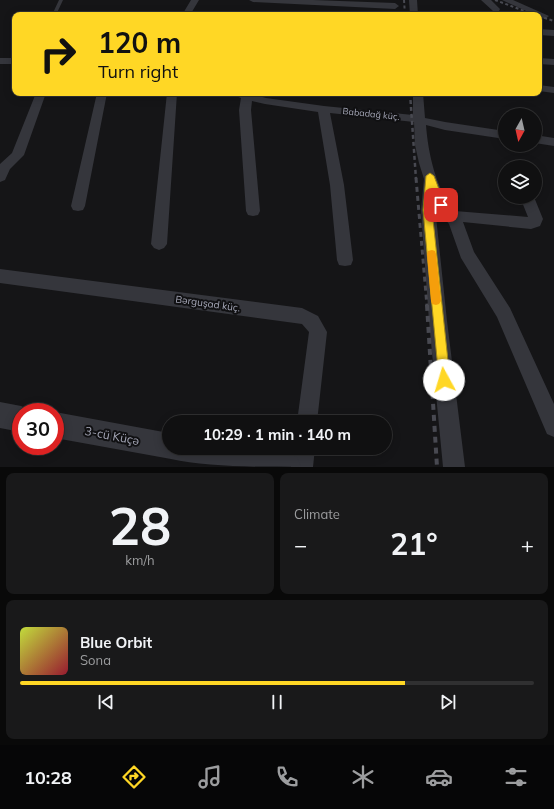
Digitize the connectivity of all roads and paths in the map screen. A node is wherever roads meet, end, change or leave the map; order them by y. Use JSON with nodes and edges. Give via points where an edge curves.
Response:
{"nodes":[{"id":1,"x":61,"y":0,"type":"edge"},
{"id":2,"x":195,"y":0,"type":"edge"},
{"id":3,"x":253,"y":0,"type":"edge"},
{"id":4,"x":413,"y":0,"type":"edge"},
{"id":5,"x":485,"y":0,"type":"edge"},
{"id":6,"x":506,"y":0,"type":"edge"},
{"id":7,"x":395,"y":6,"type":"dead end"},
{"id":8,"x":496,"y":9,"type":"dead end"},
{"id":9,"x":55,"y":12,"type":"edge"},
{"id":10,"x":188,"y":12,"type":"edge"},
{"id":11,"x":414,"y":12,"type":"edge"},
{"id":12,"x":535,"y":12,"type":"edge"},
{"id":13,"x":542,"y":15,"type":"edge"},
{"id":14,"x":545,"y":16,"type":"dead end"},
{"id":15,"x":542,"y":32,"type":"edge"},
{"id":16,"x":554,"y":33,"type":"edge"},
{"id":17,"x":0,"y":61,"type":"edge"},
{"id":18,"x":12,"y":61,"type":"edge"},
{"id":19,"x":542,"y":61,"type":"edge"},
{"id":20,"x":554,"y":62,"type":"edge"},
{"id":21,"x":542,"y":88,"type":"edge"},
{"id":22,"x":554,"y":90,"type":"edge"},
{"id":23,"x":40,"y":96,"type":"edge"},
{"id":24,"x":101,"y":96,"type":"edge"},
{"id":25,"x":172,"y":96,"type":"edge"},
{"id":26,"x":242,"y":96,"type":"edge"},
{"id":27,"x":248,"y":96,"type":"edge"},
{"id":28,"x":418,"y":96,"type":"edge"},
{"id":29,"x":324,"y":109,"type":"junction"},
{"id":30,"x":420,"y":120,"type":"junction"},
{"id":31,"x":498,"y":134,"type":"edge"},
{"id":32,"x":542,"y":140,"type":"edge"},
{"id":33,"x":554,"y":142,"type":"edge"},
{"id":34,"x":430,"y":176,"type":"junction"},
{"id":35,"x":0,"y":177,"type":"edge"},
{"id":36,"x":531,"y":204,"type":"edge"},
{"id":37,"x":78,"y":206,"type":"dead end"},
{"id":38,"x":253,"y":211,"type":"dead end"},
{"id":39,"x":450,"y":216,"type":"junction"},
{"id":40,"x":159,"y":244,"type":"dead end"},
{"id":41,"x":345,"y":260,"type":"dead end"},
{"id":42,"x":0,"y":276,"type":"edge"},
{"id":43,"x":0,"y":415,"type":"edge"},
{"id":44,"x":308,"y":415,"type":"edge"},
{"id":45,"x":12,"y":417,"type":"edge"},
{"id":46,"x":64,"y":427,"type":"edge"},
{"id":47,"x":554,"y":427,"type":"edge"},
{"id":48,"x":162,"y":445,"type":"edge"},
{"id":49,"x":196,"y":455,"type":"edge"},
{"id":50,"x":303,"y":455,"type":"edge"},
{"id":51,"x":208,"y":460,"type":"edge"},
{"id":52,"x":287,"y":467,"type":"edge"},
{"id":53,"x":302,"y":467,"type":"edge"},
{"id":54,"x":454,"y":467,"type":"edge"}],
"edges":[{"from":1,"to":9,"type":"lane"},
{"from":2,"to":10,"type":"street"},
{"from":3,"to":7,"type":"street"},
{"from":4,"to":11,"type":"street"},
{"from":5,"to":8,"type":"street"},
{"from":6,"to":12,"type":"street"},
{"from":13,"to":14,"type":"street"},
{"from":15,"to":16,"type":"street"},
{"from":17,"to":18,"type":"street"},
{"from":19,"to":20,"type":"street"},
{"from":21,"to":22,"type":"street"},
{"from":23,"to":35,"type":"street","via":[[18,154],[5,167]]},
{"from":24,"to":37,"type":"street"},
{"from":25,"to":40,"type":"street"},
{"from":26,"to":38,"type":"street"},
{"from":27,"to":29,"type":"street","name":"Babadağ küç."},
{"from":28,"to":30,"type":"street"},
{"from":29,"to":30,"type":"street","name":"Babadağ küç."},
{"from":29,"to":41,"type":"street","via":[[337,185]]},
{"from":30,"to":31,"type":"street","name":"Babadağ küç."},
{"from":30,"to":34,"type":"street","via":[[423,151]]},
{"from":32,"to":33,"type":"street"},
{"from":34,"to":39,"type":"street","via":[[441,205]]},
{"from":34,"to":54,"type":"street","via":[[428,210]]},
{"from":36,"to":39,"type":"street","via":[[536,219],[531,223]]},
{"from":39,"to":47,"type":"street","via":[[456,222],[467,254],[504,313]]},
{"from":42,"to":44,"type":"street","name":"Bərguşad küç.","via":[[310,319],[318,332]]},
{"from":43,"to":45,"type":"street"},
{"from":46,"to":48,"type":"street","name":"3-cü Küçə"},
{"from":49,"to":51,"type":"street"},
{"from":50,"to":53,"type":"street"},
{"from":51,"to":52,"type":"street"}]}
